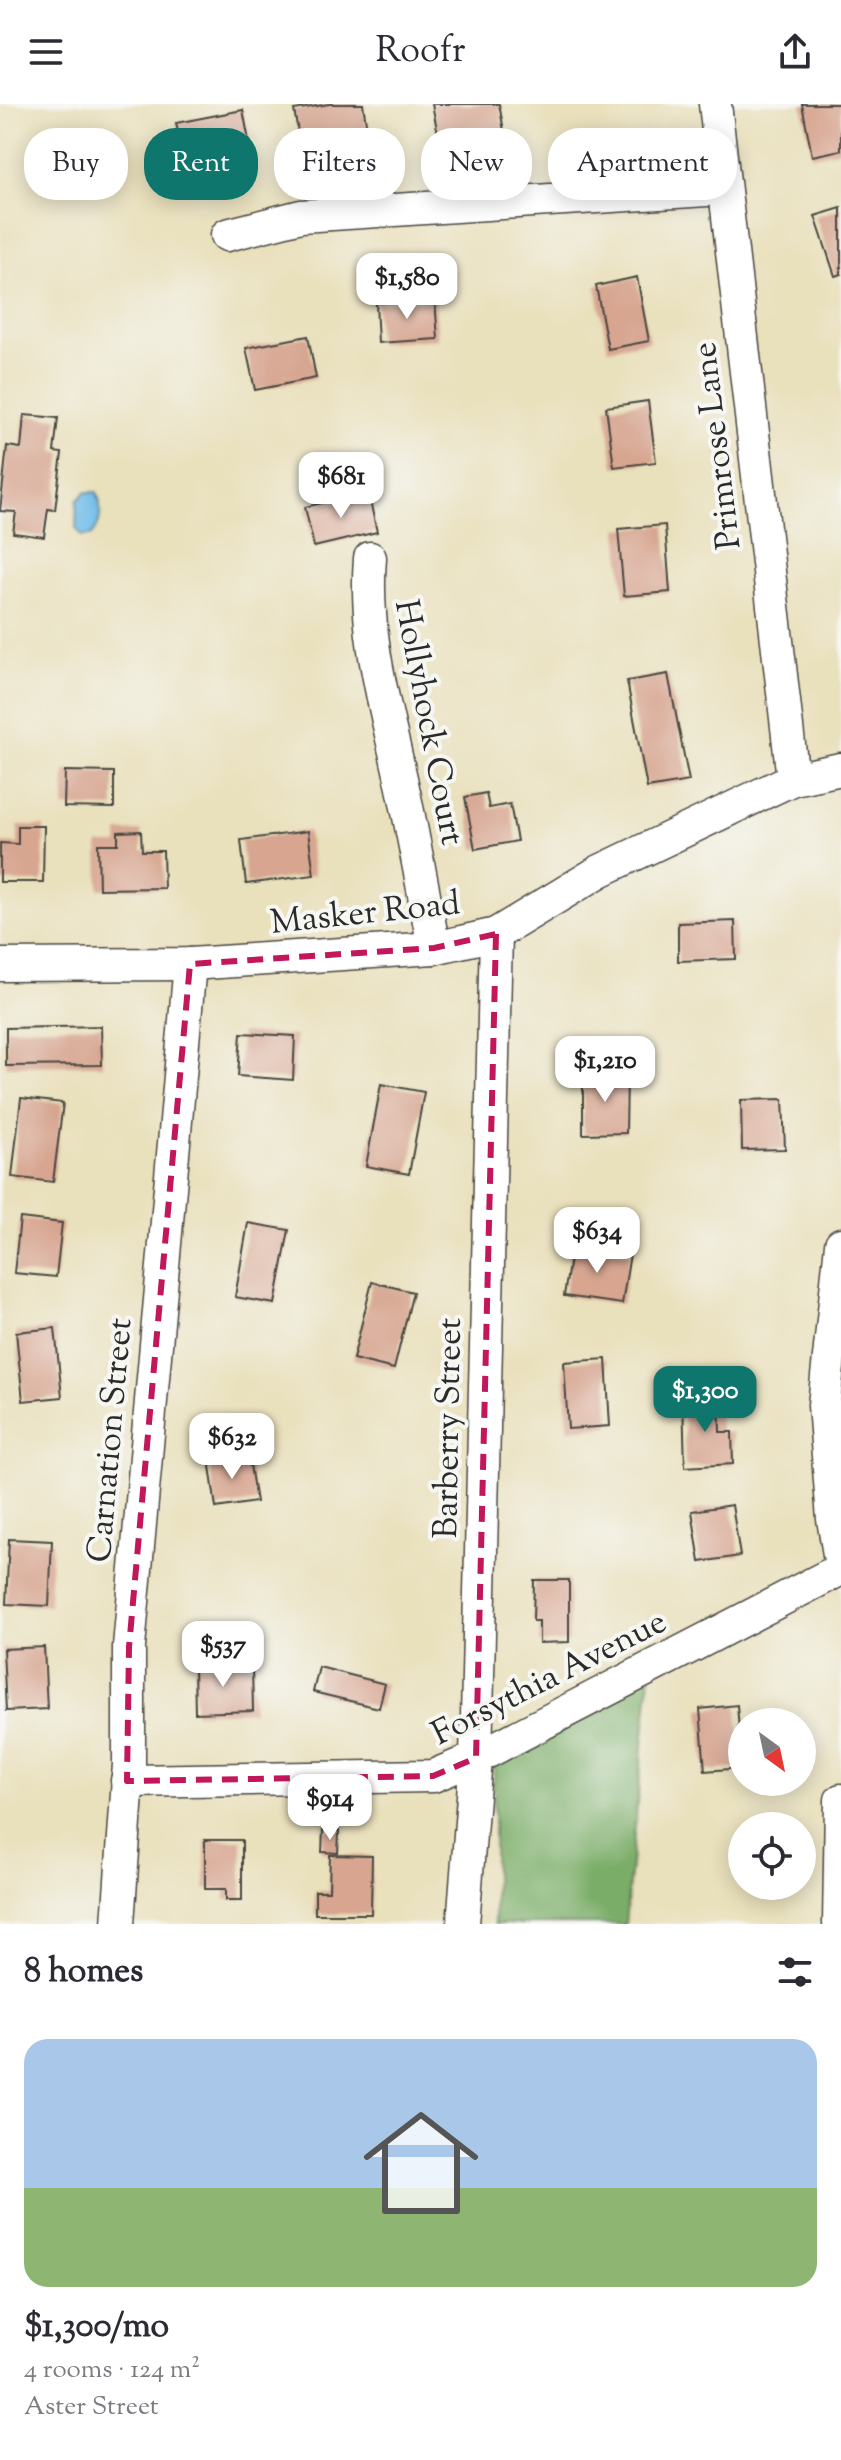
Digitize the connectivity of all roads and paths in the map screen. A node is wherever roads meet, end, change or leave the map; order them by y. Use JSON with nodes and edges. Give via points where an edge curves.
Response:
{"nodes":[{"id":1,"x":715,"y":104,"type":"edge"},
{"id":2,"x":717,"y":128,"type":"edge"},
{"id":3,"x":551,"y":200,"type":"edge"},
{"id":4,"x":724,"y":200,"type":"edge"},
{"id":5,"x":227,"y":235,"type":"dead end"},
{"id":6,"x":370,"y":558,"type":"dead end"},
{"id":7,"x":841,"y":769,"type":"edge"},
{"id":8,"x":793,"y":779,"type":"junction"},
{"id":9,"x":496,"y":934,"type":"junction"},
{"id":10,"x":434,"y":948,"type":"junction"},
{"id":11,"x":190,"y":964,"type":"junction"},
{"id":12,"x":0,"y":965,"type":"edge"},
{"id":13,"x":841,"y":1244,"type":"edge"},
{"id":14,"x":841,"y":1567,"type":"edge"},
{"id":15,"x":476,"y":1758,"type":"junction"},
{"id":16,"x":127,"y":1781,"type":"junction"},
{"id":17,"x":841,"y":1800,"type":"edge"},
{"id":18,"x":118,"y":1924,"type":"edge"},
{"id":19,"x":463,"y":1924,"type":"edge"},
{"id":20,"x":839,"y":1924,"type":"edge"}],
"edges":[{"from":1,"to":2,"type":"street","name":"Primrose Lane"},
{"from":3,"to":5,"type":"street","via":[[301,216]]},
{"from":4,"to":8,"type":"street","name":"Primrose Lane"},
{"from":6,"to":10,"type":"street","name":"Hollyhock Court","via":[[367,603],[373,654]]},
{"from":7,"to":8,"type":"street","name":"Masker Road"},
{"from":8,"to":9,"type":"street","name":"Masker Road","via":[[600,871]]},
{"from":9,"to":10,"type":"street","name":"Masker Road"},
{"from":9,"to":15,"type":"street","name":"Barberry Street"},
{"from":10,"to":11,"type":"street","name":"Masker Road"},
{"from":11,"to":12,"type":"street","name":"Masker Road"},
{"from":11,"to":16,"type":"street","name":"Carnation Street","via":[[129,1647]]},
{"from":13,"to":14,"type":"street","via":[[824,1405]]},
{"from":14,"to":15,"type":"street","name":"Forsythia Avenue"},
{"from":15,"to":16,"type":"street","name":"Forsythia Avenue","via":[[433,1776]]},
{"from":15,"to":19,"type":"street","name":"Barberry Street"},
{"from":16,"to":18,"type":"street","name":"Carnation Street"},
{"from":17,"to":20,"type":"street"}]}
